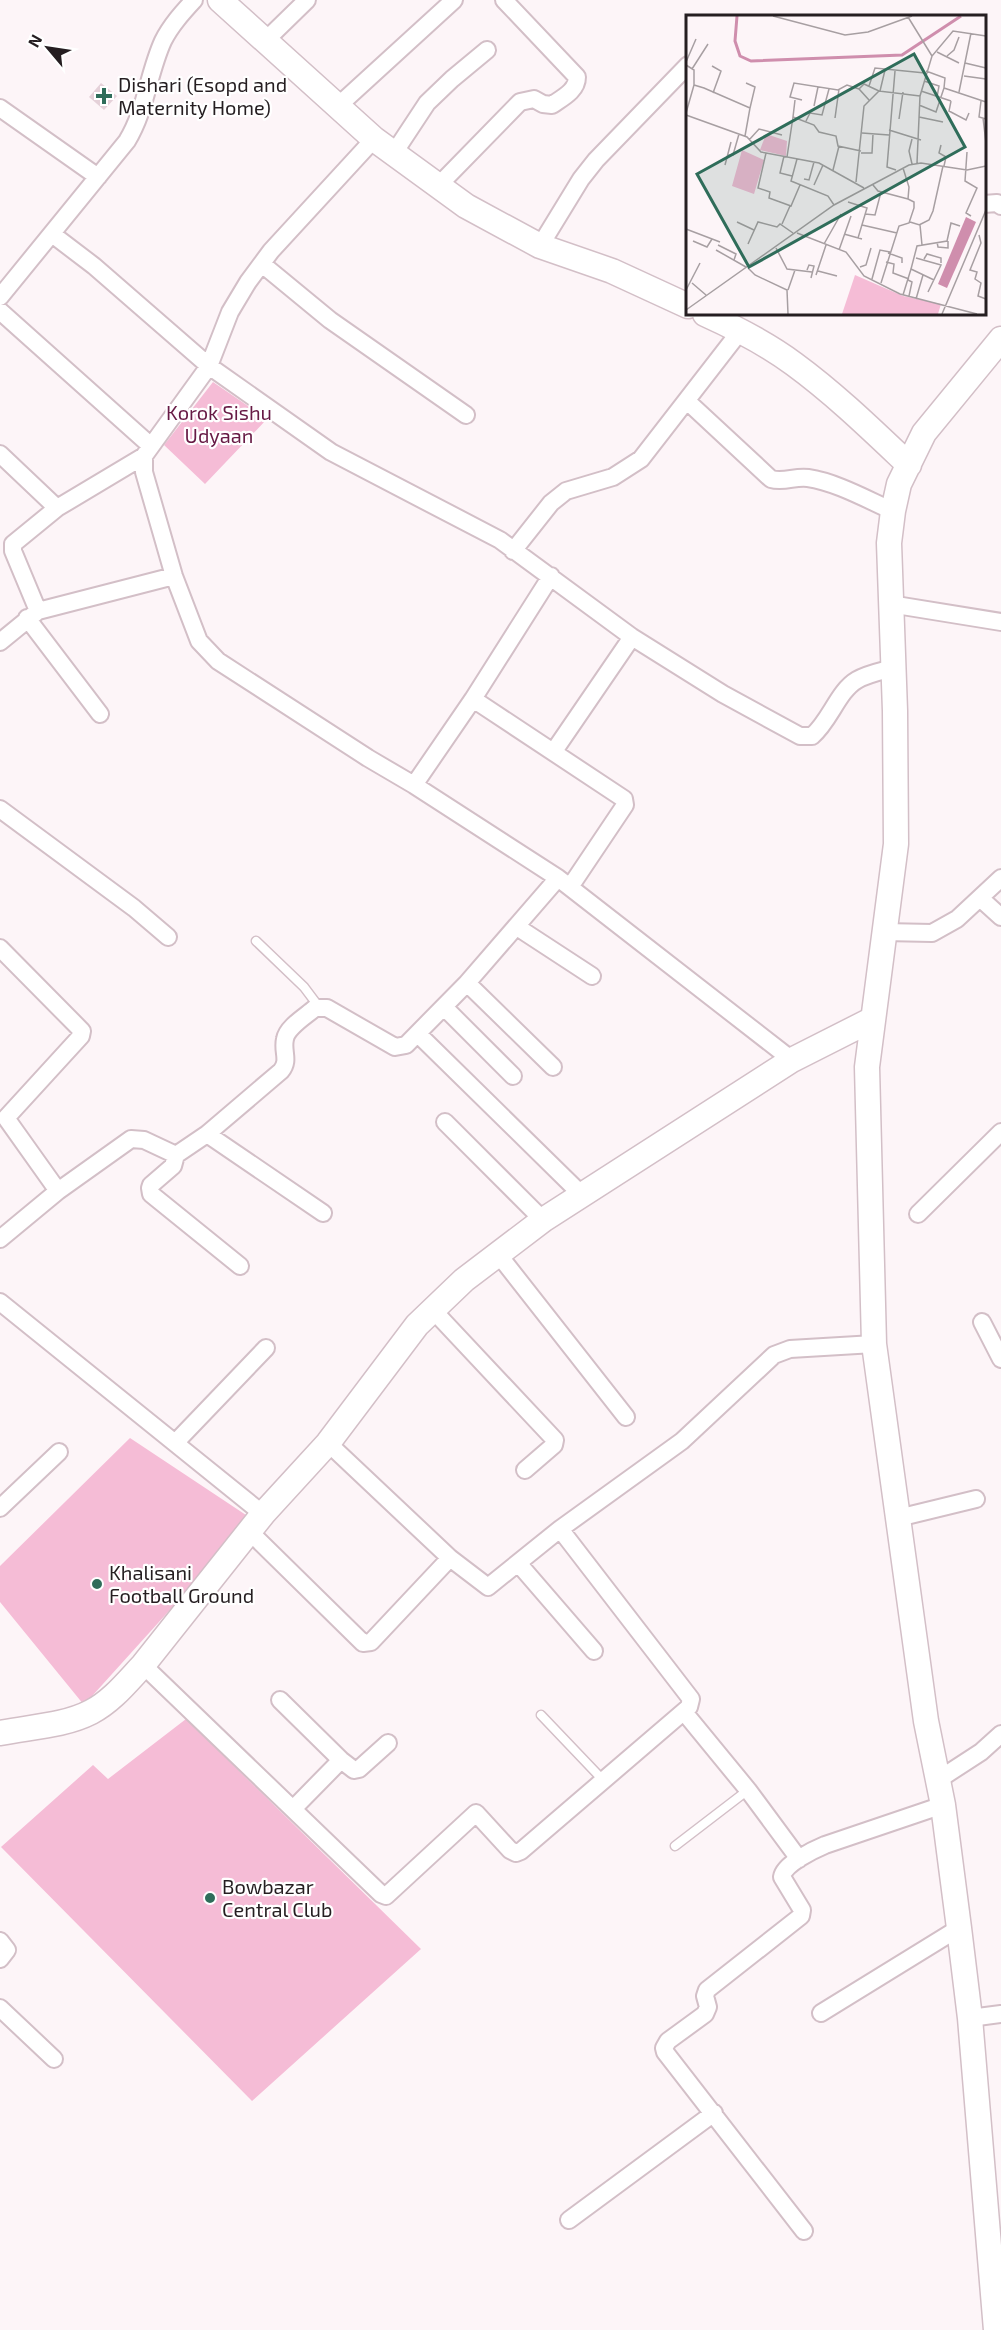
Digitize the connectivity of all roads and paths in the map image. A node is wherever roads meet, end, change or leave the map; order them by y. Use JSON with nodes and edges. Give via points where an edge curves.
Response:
{"nodes":[{"id":1,"x":195,"y":0,"type":"edge"},
{"id":2,"x":220,"y":0,"type":"edge"},
{"id":3,"x":307,"y":0,"type":"edge"},
{"id":4,"x":454,"y":0,"type":"edge"},
{"id":5,"x":504,"y":0,"type":"edge"},
{"id":6,"x":265,"y":41,"type":"junction"},
{"id":7,"x":487,"y":50,"type":"dead end"},
{"id":8,"x":686,"y":66,"type":"edge"},
{"id":9,"x":338,"y":106,"type":"junction"},
{"id":10,"x":0,"y":108,"type":"edge"},
{"id":11,"x":374,"y":139,"type":"junction"},
{"id":12,"x":394,"y":153,"type":"junction"},
{"id":13,"x":98,"y":177,"type":"junction"},
{"id":14,"x":438,"y":186,"type":"junction"},
{"id":15,"x":986,"y":204,"type":"edge"},
{"id":16,"x":1001,"y":206,"type":"edge"},
{"id":17,"x":52,"y":234,"type":"junction"},
{"id":18,"x":540,"y":246,"type":"junction"},
{"id":19,"x":262,"y":264,"type":"junction"},
{"id":20,"x":0,"y":297,"type":"edge"},
{"id":21,"x":686,"y":306,"type":"edge"},
{"id":22,"x":0,"y":311,"type":"edge"},
{"id":23,"x":707,"y":315,"type":"edge"},
{"id":24,"x":741,"y":330,"type":"junction"},
{"id":25,"x":1001,"y":339,"type":"edge"},
{"id":26,"x":208,"y":366,"type":"junction"},
{"id":27,"x":687,"y":400,"type":"junction"},
{"id":28,"x":466,"y":415,"type":"dead end"},
{"id":29,"x":147,"y":451,"type":"junction"},
{"id":30,"x":0,"y":454,"type":"edge"},
{"id":31,"x":909,"y":465,"type":"junction"},
{"id":32,"x":57,"y":508,"type":"junction"},
{"id":33,"x":894,"y":511,"type":"junction"},
{"id":34,"x":513,"y":551,"type":"junction"},
{"id":35,"x":174,"y":576,"type":"junction"},
{"id":36,"x":551,"y":576,"type":"junction"},
{"id":37,"x":890,"y":604,"type":"junction"},
{"id":38,"x":33,"y":614,"type":"junction"},
{"id":39,"x":1001,"y":622,"type":"edge"},
{"id":40,"x":632,"y":637,"type":"junction"},
{"id":41,"x":0,"y":642,"type":"edge"},
{"id":42,"x":893,"y":668,"type":"junction"},
{"id":43,"x":473,"y":699,"type":"junction"},
{"id":44,"x":100,"y":714,"type":"dead end"},
{"id":45,"x":554,"y":751,"type":"junction"},
{"id":46,"x":414,"y":784,"type":"junction"},
{"id":47,"x":0,"y":809,"type":"edge"},
{"id":48,"x":1001,"y":878,"type":"edge"},
{"id":49,"x":564,"y":883,"type":"junction"},
{"id":50,"x":980,"y":898,"type":"junction"},
{"id":51,"x":1001,"y":917,"type":"edge"},
{"id":52,"x":517,"y":927,"type":"junction"},
{"id":53,"x":884,"y":932,"type":"junction"},
{"id":54,"x":168,"y":937,"type":"dead end"},
{"id":55,"x":256,"y":941,"type":"dead end"},
{"id":56,"x":0,"y":948,"type":"edge"},
{"id":57,"x":592,"y":976,"type":"dead end"},
{"id":58,"x":467,"y":983,"type":"junction"},
{"id":59,"x":319,"y":1007,"type":"junction"},
{"id":60,"x":444,"y":1007,"type":"junction"},
{"id":61,"x":873,"y":1019,"type":"junction"},
{"id":62,"x":418,"y":1034,"type":"junction"},
{"id":63,"x":792,"y":1060,"type":"junction"},
{"id":64,"x":553,"y":1067,"type":"dead end"},
{"id":65,"x":513,"y":1076,"type":"dead end"},
{"id":66,"x":445,"y":1122,"type":"dead end"},
{"id":67,"x":1001,"y":1132,"type":"edge"},
{"id":68,"x":207,"y":1134,"type":"junction"},
{"id":69,"x":176,"y":1155,"type":"junction"},
{"id":70,"x":58,"y":1191,"type":"junction"},
{"id":71,"x":582,"y":1195,"type":"junction"},
{"id":72,"x":323,"y":1213,"type":"dead end"},
{"id":73,"x":918,"y":1214,"type":"dead end"},
{"id":74,"x":543,"y":1220,"type":"junction"},
{"id":75,"x":0,"y":1239,"type":"edge"},
{"id":76,"x":498,"y":1254,"type":"junction"},
{"id":77,"x":240,"y":1266,"type":"dead end"},
{"id":78,"x":0,"y":1302,"type":"edge"},
{"id":79,"x":432,"y":1309,"type":"junction"},
{"id":80,"x":982,"y":1322,"type":"dead end"},
{"id":81,"x":874,"y":1344,"type":"junction"},
{"id":82,"x":267,"y":1348,"type":"dead end"},
{"id":83,"x":1001,"y":1359,"type":"edge"},
{"id":84,"x":626,"y":1417,"type":"dead end"},
{"id":85,"x":176,"y":1442,"type":"junction"},
{"id":86,"x":328,"y":1443,"type":"junction"},
{"id":87,"x":59,"y":1452,"type":"dead end"},
{"id":88,"x":525,"y":1470,"type":"dead end"},
{"id":89,"x":976,"y":1499,"type":"dead end"},
{"id":90,"x":0,"y":1508,"type":"edge"},
{"id":91,"x":898,"y":1518,"type":"junction"},
{"id":92,"x":256,"y":1523,"type":"junction"},
{"id":93,"x":560,"y":1529,"type":"junction"},
{"id":94,"x":450,"y":1558,"type":"junction"},
{"id":95,"x":518,"y":1563,"type":"junction"},
{"id":96,"x":594,"y":1651,"type":"dead end"},
{"id":97,"x":143,"y":1665,"type":"junction"},
{"id":98,"x":280,"y":1700,"type":"dead end"},
{"id":99,"x":684,"y":1712,"type":"junction"},
{"id":100,"x":541,"y":1715,"type":"dead end"},
{"id":101,"x":0,"y":1733,"type":"edge"},
{"id":102,"x":1001,"y":1734,"type":"edge"},
{"id":103,"x":388,"y":1743,"type":"dead end"},
{"id":104,"x":341,"y":1760,"type":"junction"},
{"id":105,"x":603,"y":1780,"type":"junction"},
{"id":106,"x":938,"y":1780,"type":"junction"},
{"id":107,"x":748,"y":1790,"type":"junction"},
{"id":108,"x":943,"y":1805,"type":"junction"},
{"id":109,"x":293,"y":1809,"type":"junction"},
{"id":110,"x":675,"y":1846,"type":"dead end"},
{"id":111,"x":799,"y":1859,"type":"junction"},
{"id":112,"x":959,"y":1928,"type":"junction"},
{"id":113,"x":0,"y":1941,"type":"edge"},
{"id":114,"x":0,"y":1959,"type":"edge"},
{"id":115,"x":0,"y":2008,"type":"edge"},
{"id":116,"x":821,"y":2013,"type":"dead end"},
{"id":117,"x":1001,"y":2014,"type":"edge"},
{"id":118,"x":970,"y":2018,"type":"junction"},
{"id":119,"x":54,"y":2059,"type":"dead end"},
{"id":120,"x":714,"y":2113,"type":"junction"},
{"id":121,"x":568,"y":2220,"type":"dead end"},
{"id":122,"x":804,"y":2231,"type":"dead end"},
{"id":123,"x":996,"y":2330,"type":"edge"}],
"edges":[{"from":1,"to":13,"type":"street","via":[[164,40],[137,125]]},
{"from":2,"to":6,"type":"main road"},
{"from":3,"to":6,"type":"street"},
{"from":4,"to":9,"type":"street"},
{"from":5,"to":14,"type":"street","via":[[577,77],[577,83],[552,105],[534,99],[520,102]]},
{"from":6,"to":9,"type":"main road"},
{"from":7,"to":12,"type":"street","via":[[427,103]]},
{"from":8,"to":18,"type":"street","via":[[596,160]]},
{"from":9,"to":11,"type":"main road"},
{"from":10,"to":13,"type":"street"},
{"from":11,"to":12,"type":"main road"},
{"from":11,"to":19,"type":"street"},
{"from":12,"to":14,"type":"main road"},
{"from":13,"to":17,"type":"street"},
{"from":14,"to":18,"type":"main road","via":[[466,206]]},
{"from":15,"to":16,"type":"street"},
{"from":17,"to":20,"type":"street"},
{"from":17,"to":26,"type":"street"},
{"from":18,"to":21,"type":"main road","via":[[612,271]]},
{"from":19,"to":26,"type":"street","via":[[230,312]]},
{"from":19,"to":28,"type":"street","via":[[330,320]]},
{"from":22,"to":29,"type":"street"},
{"from":23,"to":24,"type":"main road"},
{"from":24,"to":27,"type":"street"},
{"from":24,"to":31,"type":"main road","via":[[793,363]]},
{"from":25,"to":31,"type":"main road","via":[[924,433]]},
{"from":26,"to":29,"type":"street"},
{"from":26,"to":34,"type":"street","via":[[332,452],[500,540]]},
{"from":27,"to":33,"type":"street","via":[[771,479],[780,482],[808,478]]},
{"from":27,"to":34,"type":"street","via":[[641,459],[613,477],[566,491],[551,503]]},
{"from":29,"to":32,"type":"street"},
{"from":29,"to":35,"type":"street","via":[[144,472]]},
{"from":30,"to":32,"type":"street"},
{"from":31,"to":33,"type":"main road","via":[[899,484]]},
{"from":32,"to":38,"type":"street","via":[[12,548]]},
{"from":33,"to":37,"type":"main road","via":[[889,543]]},
{"from":34,"to":36,"type":"street"},
{"from":35,"to":38,"type":"street"},
{"from":35,"to":46,"type":"street","via":[[199,641],[218,661]]},
{"from":36,"to":40,"type":"street"},
{"from":36,"to":43,"type":"street"},
{"from":37,"to":39,"type":"street"},
{"from":37,"to":42,"type":"main road"},
{"from":38,"to":41,"type":"street"},
{"from":38,"to":44,"type":"street"},
{"from":40,"to":42,"type":"street","via":[[800,736],[812,736],[823,727],[848,686],[857,679]]},
{"from":40,"to":45,"type":"street"},
{"from":42,"to":53,"type":"main road","via":[[896,844]]},
{"from":43,"to":45,"type":"street"},
{"from":43,"to":46,"type":"street"},
{"from":45,"to":49,"type":"street","via":[[621,795],[625,802]]},
{"from":46,"to":49,"type":"street"},
{"from":47,"to":54,"type":"street"},
{"from":48,"to":50,"type":"street"},
{"from":49,"to":52,"type":"street"},
{"from":49,"to":63,"type":"street"},
{"from":50,"to":51,"type":"street"},
{"from":50,"to":53,"type":"street","via":[[957,919],[932,933]]},
{"from":52,"to":57,"type":"street"},
{"from":52,"to":58,"type":"street"},
{"from":53,"to":61,"type":"main road"},
{"from":55,"to":59,"type":"lane"},
{"from":56,"to":70,"type":"street","via":[[82,1031],[6,1118]]},
{"from":58,"to":60,"type":"street"},
{"from":58,"to":64,"type":"street"},
{"from":59,"to":62,"type":"street","via":[[396,1047],[406,1045]]},
{"from":59,"to":68,"type":"street","via":[[287,1035],[286,1062],[281,1071]]},
{"from":60,"to":62,"type":"street"},
{"from":60,"to":65,"type":"street"},
{"from":61,"to":63,"type":"main road"},
{"from":61,"to":81,"type":"main road","via":[[867,1067]]},
{"from":62,"to":71,"type":"street"},
{"from":63,"to":71,"type":"main road"},
{"from":66,"to":74,"type":"street"},
{"from":67,"to":73,"type":"street"},
{"from":68,"to":69,"type":"street"},
{"from":68,"to":72,"type":"street"},
{"from":69,"to":70,"type":"street","via":[[144,1140],[131,1140]]},
{"from":69,"to":77,"type":"street","via":[[173,1166],[150,1188],[152,1194]]},
{"from":70,"to":75,"type":"street"},
{"from":71,"to":74,"type":"main road"},
{"from":74,"to":76,"type":"main road"},
{"from":76,"to":79,"type":"main road"},
{"from":76,"to":84,"type":"street"},
{"from":78,"to":85,"type":"street"},
{"from":79,"to":86,"type":"main road"},
{"from":79,"to":88,"type":"street","via":[[555,1440]]},
{"from":80,"to":83,"type":"street"},
{"from":81,"to":91,"type":"main road"},
{"from":81,"to":93,"type":"street","via":[[790,1349],[774,1355],[682,1441]]},
{"from":82,"to":85,"type":"street"},
{"from":85,"to":92,"type":"street"},
{"from":86,"to":92,"type":"main road"},
{"from":86,"to":94,"type":"street"},
{"from":87,"to":90,"type":"street"},
{"from":89,"to":91,"type":"street"},
{"from":91,"to":106,"type":"main road"},
{"from":92,"to":94,"type":"street","via":[[363,1643],[371,1642]]},
{"from":92,"to":97,"type":"main road"},
{"from":93,"to":95,"type":"street"},
{"from":93,"to":99,"type":"street","via":[[691,1699]]},
{"from":94,"to":95,"type":"street","via":[[486,1587]]},
{"from":95,"to":96,"type":"street"},
{"from":97,"to":101,"type":"main road","via":[[92,1712]]},
{"from":97,"to":109,"type":"street"},
{"from":98,"to":104,"type":"street"},
{"from":99,"to":105,"type":"street"},
{"from":99,"to":107,"type":"street"},
{"from":100,"to":105,"type":"lane"},
{"from":102,"to":106,"type":"street"},
{"from":103,"to":104,"type":"street","via":[[359,1769],[354,1770]]},
{"from":104,"to":109,"type":"street"},
{"from":105,"to":109,"type":"street","via":[[518,1852],[510,1850],[475,1814],[386,1896]]},
{"from":106,"to":108,"type":"main road"},
{"from":107,"to":110,"type":"lane"},
{"from":107,"to":111,"type":"street"},
{"from":108,"to":111,"type":"street","via":[[825,1845]]},
{"from":108,"to":112,"type":"main road"},
{"from":111,"to":120,"type":"street","via":[[782,1875],[802,1910],[801,1916],[707,1990],[705,2014],[665,2044],[664,2052]]},
{"from":112,"to":116,"type":"street"},
{"from":112,"to":118,"type":"main road"},
{"from":113,"to":114,"type":"street","via":[[7,1950]]},
{"from":115,"to":119,"type":"street"},
{"from":117,"to":118,"type":"street"},
{"from":118,"to":123,"type":"main road"},
{"from":120,"to":121,"type":"street"},
{"from":120,"to":122,"type":"street"}]}
